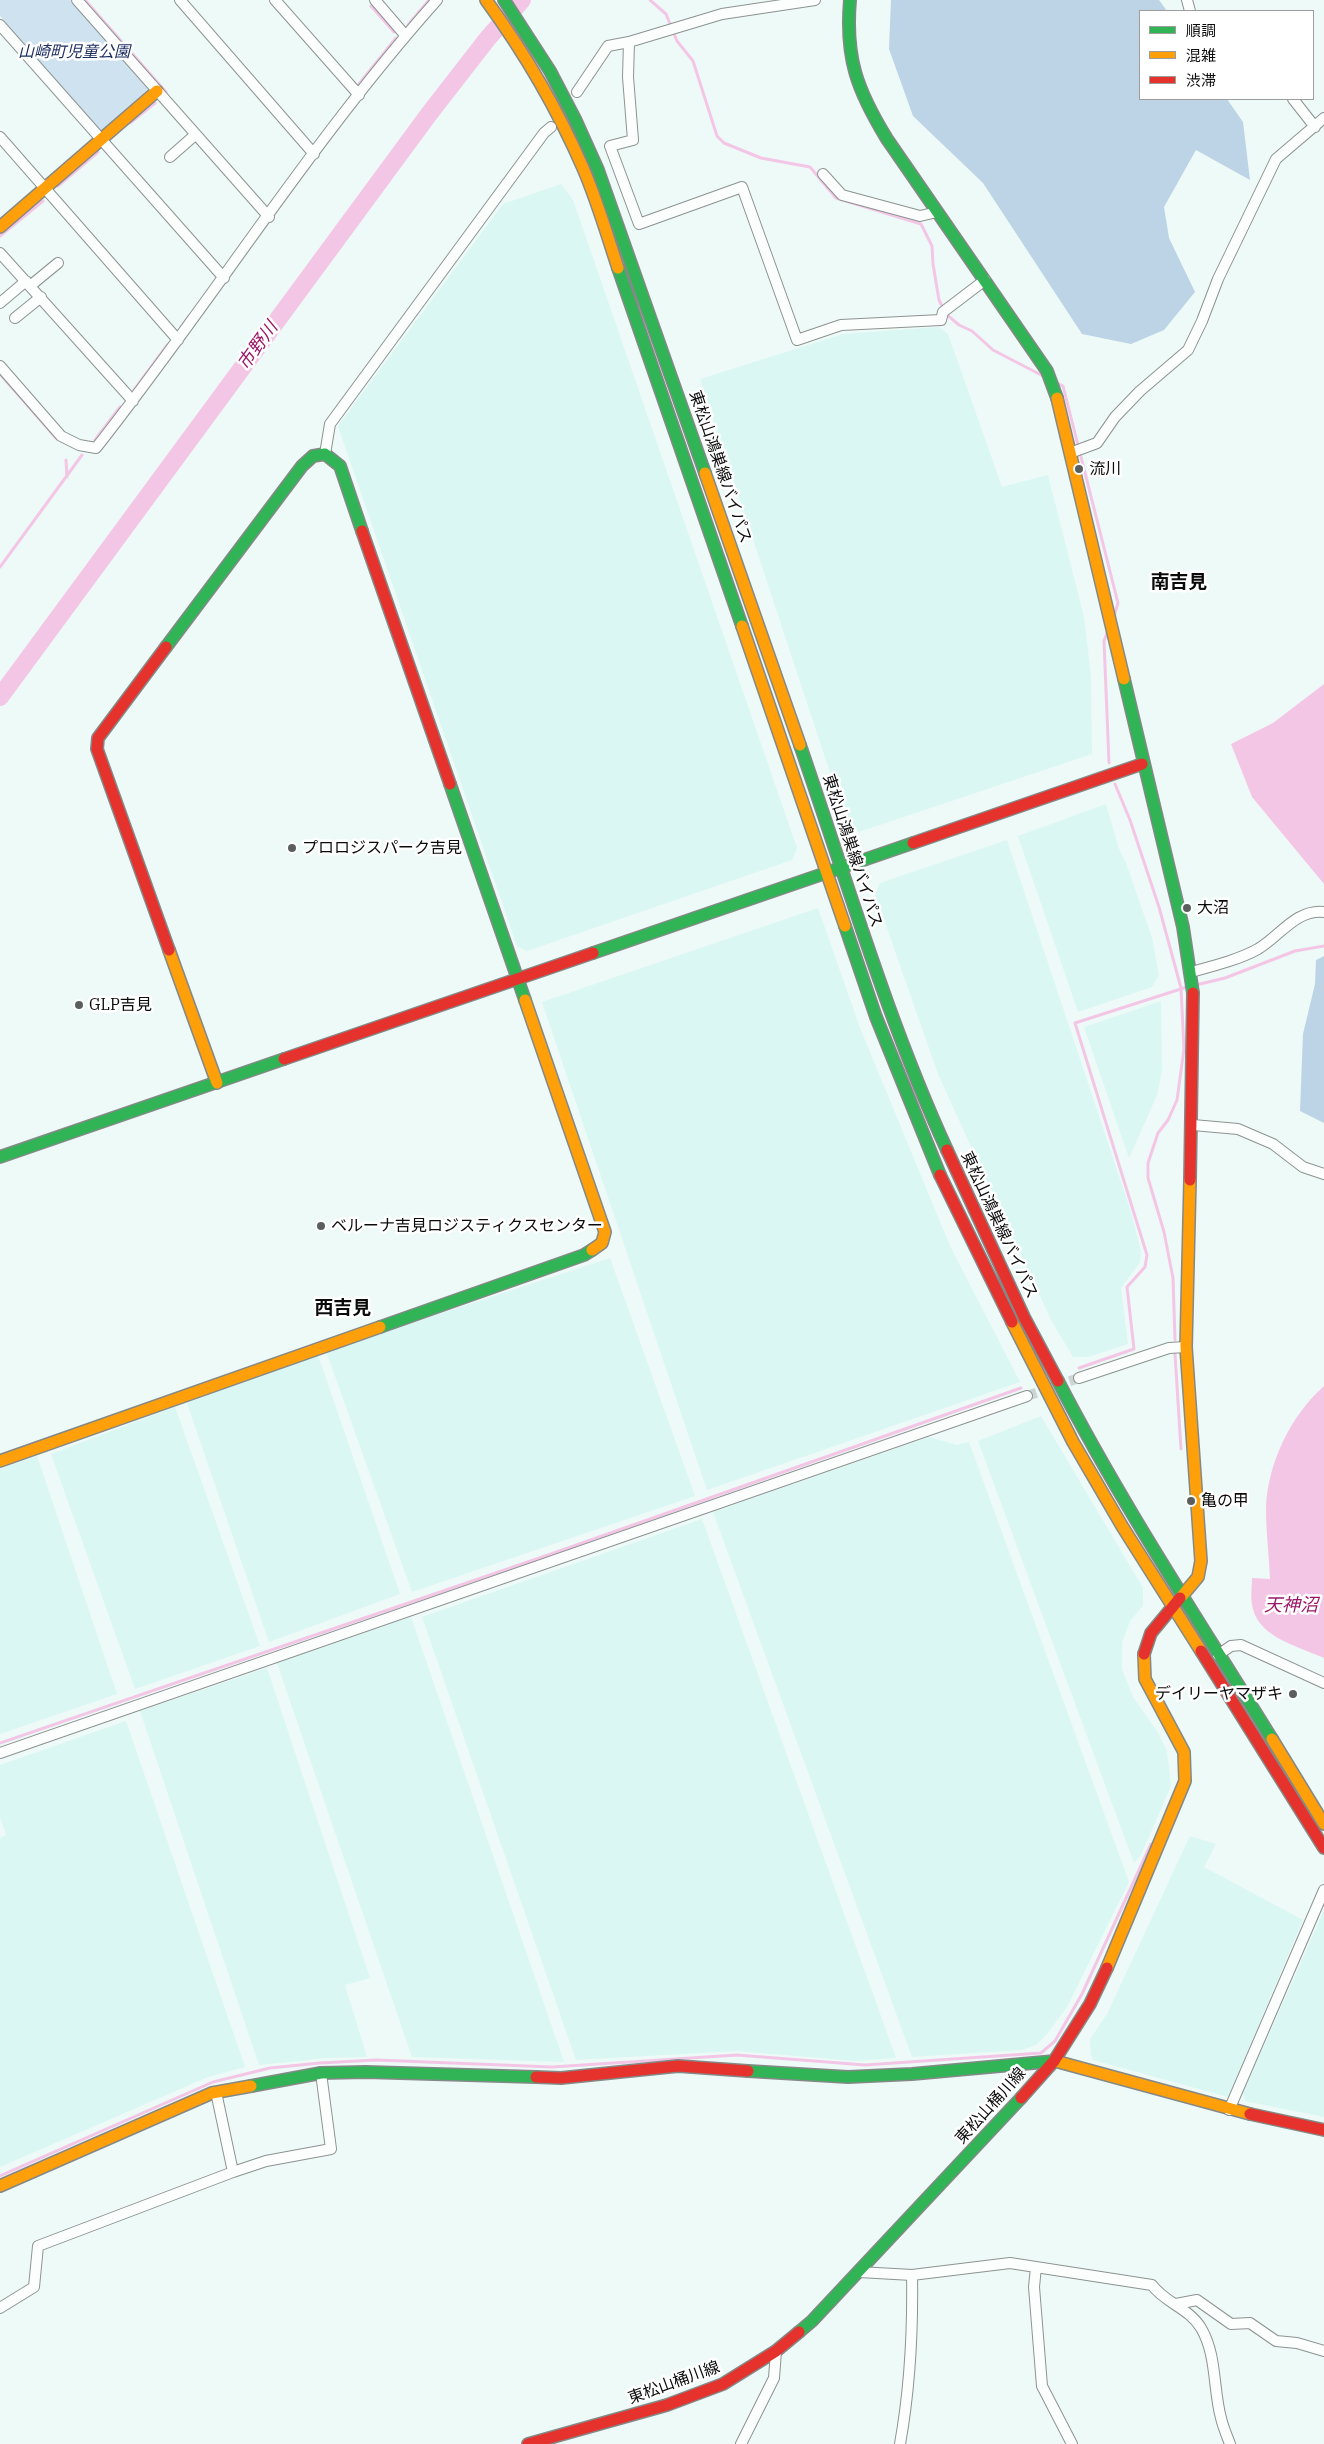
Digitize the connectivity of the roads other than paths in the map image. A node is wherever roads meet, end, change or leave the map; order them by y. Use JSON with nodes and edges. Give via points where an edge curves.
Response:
{"nodes":[{"id":1,"x":77,"y":0,"type":"edge"},
{"id":2,"x":180,"y":0,"type":"edge"},
{"id":3,"x":276,"y":0,"type":"edge"},
{"id":4,"x":375,"y":0,"type":"edge"},
{"id":5,"x":437,"y":0,"type":"edge"},
{"id":6,"x":486,"y":0,"type":"edge"},
{"id":7,"x":504,"y":0,"type":"edge"},
{"id":8,"x":815,"y":0,"type":"edge"},
{"id":9,"x":850,"y":0,"type":"edge"},
{"id":10,"x":0,"y":25,"type":"edge"},
{"id":11,"x":406,"y":35,"type":"junction"},
{"id":12,"x":629,"y":42,"type":"junction"},
{"id":13,"x":157,"y":91,"type":"junction"},
{"id":14,"x":577,"y":92,"type":"dead end"},
{"id":15,"x":359,"y":95,"type":"junction"},
{"id":16,"x":1293,"y":100,"type":"edge"},
{"id":17,"x":1324,"y":118,"type":"edge"},
{"id":18,"x":551,"y":127,"type":"dead end"},
{"id":19,"x":1315,"y":127,"type":"junction"},
{"id":20,"x":195,"y":135,"type":"junction"},
{"id":21,"x":0,"y":137,"type":"edge"},
{"id":22,"x":99,"y":139,"type":"junction"},
{"id":23,"x":314,"y":154,"type":"junction"},
{"id":24,"x":170,"y":157,"type":"dead end"},
{"id":25,"x":823,"y":174,"type":"dead end"},
{"id":26,"x":44,"y":188,"type":"junction"},
{"id":27,"x":937,"y":212,"type":"junction"},
{"id":28,"x":269,"y":217,"type":"junction"},
{"id":29,"x":0,"y":227,"type":"edge"},
{"id":30,"x":0,"y":253,"type":"edge"},
{"id":31,"x":58,"y":262,"type":"dead end"},
{"id":32,"x":224,"y":278,"type":"junction"},
{"id":33,"x":985,"y":280,"type":"junction"},
{"id":34,"x":28,"y":283,"type":"junction"},
{"id":35,"x":41,"y":297,"type":"junction"},
{"id":36,"x":0,"y":303,"type":"edge"},
{"id":37,"x":15,"y":318,"type":"dead end"},
{"id":38,"x":178,"y":340,"type":"junction"},
{"id":39,"x":0,"y":366,"type":"edge"},
{"id":40,"x":133,"y":401,"type":"junction"},
{"id":41,"x":1070,"y":453,"type":"junction"},
{"id":42,"x":325,"y":454,"type":"junction"},
{"id":43,"x":1142,"y":764,"type":"junction"},
{"id":44,"x":841,"y":868,"type":"junction"},
{"id":45,"x":826,"y":874,"type":"junction"},
{"id":46,"x":1324,"y":912,"type":"edge"},
{"id":47,"x":1191,"y":972,"type":"junction"},
{"id":48,"x":519,"y":980,"type":"junction"},
{"id":49,"x":217,"y":1083,"type":"junction"},
{"id":50,"x":1193,"y":1126,"type":"junction"},
{"id":51,"x":0,"y":1157,"type":"edge"},
{"id":52,"x":1324,"y":1174,"type":"edge"},
{"id":53,"x":1186,"y":1347,"type":"junction"},
{"id":54,"x":1079,"y":1378,"type":"tunnel mouth"},
{"id":55,"x":1027,"y":1396,"type":"tunnel mouth"},
{"id":56,"x":0,"y":1461,"type":"edge"},
{"id":57,"x":1182,"y":1596,"type":"junction"},
{"id":58,"x":1173,"y":1605,"type":"junction"},
{"id":59,"x":1218,"y":1655,"type":"junction"},
{"id":60,"x":1324,"y":1683,"type":"edge"},
{"id":61,"x":0,"y":1753,"type":"edge"},
{"id":62,"x":1324,"y":1804,"type":"edge"},
{"id":63,"x":1321,"y":1820,"type":"edge"},
{"id":64,"x":1324,"y":1848,"type":"edge"},
{"id":65,"x":1324,"y":1890,"type":"edge"},
{"id":66,"x":1054,"y":2061,"type":"junction"},
{"id":67,"x":321,"y":2073,"type":"junction"},
{"id":68,"x":216,"y":2092,"type":"junction"},
{"id":69,"x":1229,"y":2110,"type":"junction"},
{"id":70,"x":1324,"y":2130,"type":"edge"},
{"id":71,"x":233,"y":2172,"type":"junction"},
{"id":72,"x":0,"y":2186,"type":"edge"},
{"id":73,"x":1036,"y":2267,"type":"junction"},
{"id":74,"x":859,"y":2272,"type":"junction"},
{"id":75,"x":912,"y":2275,"type":"junction"},
{"id":76,"x":1176,"y":2304,"type":"junction"},
{"id":77,"x":0,"y":2308,"type":"edge"},
{"id":78,"x":776,"y":2351,"type":"junction"},
{"id":79,"x":1324,"y":2351,"type":"edge"},
{"id":80,"x":528,"y":2444,"type":"edge"},
{"id":81,"x":741,"y":2444,"type":"edge"},
{"id":82,"x":900,"y":2444,"type":"edge"},
{"id":83,"x":1072,"y":2444,"type":"edge"},
{"id":84,"x":1230,"y":2444,"type":"edge"}],
"edges":[{"from":1,"to":13,"type":"street"},
{"from":2,"to":23,"type":"street"},
{"from":3,"to":15,"type":"street"},
{"from":4,"to":11,"type":"street"},
{"from":5,"to":11,"type":"street"},
{"from":6,"to":45,"type":"street","name":"東松山鴻巣線バイパス","via":[[532,66],[584,170]]},
{"from":7,"to":44,"type":"street","name":"東松山鴻巣線バイパス","via":[[560,85],[609,197]]},
{"from":8,"to":12,"type":"street","via":[[722,14]]},
{"from":9,"to":27,"type":"street","name":"東松山桶川線","via":[[847,41],[859,86],[874,116]]},
{"from":10,"to":22,"type":"street"},
{"from":11,"to":15,"type":"street"},
{"from":12,"to":14,"type":"street","via":[[608,46]]},
{"from":12,"to":33,"type":"street","via":[[628,77],[634,140],[610,146],[639,224],[742,187],[798,340],[841,325],[941,320],[943,312]]},
{"from":13,"to":20,"type":"street"},
{"from":13,"to":22,"type":"street"},
{"from":15,"to":23,"type":"street"},
{"from":16,"to":19,"type":"street"},
{"from":17,"to":19,"type":"street"},
{"from":18,"to":42,"type":"street","via":[[330,424]]},
{"from":19,"to":41,"type":"street","via":[[1272,166],[1188,350],[1140,391],[1115,417],[1097,443]]},
{"from":20,"to":24,"type":"street"},
{"from":20,"to":28,"type":"street"},
{"from":21,"to":26,"type":"street"},
{"from":22,"to":26,"type":"street"},
{"from":22,"to":32,"type":"street"},
{"from":23,"to":28,"type":"street"},
{"from":25,"to":27,"type":"street","via":[[842,195],[920,216]]},
{"from":26,"to":29,"type":"street"},
{"from":26,"to":38,"type":"street"},
{"from":27,"to":33,"type":"street","name":"東松山桶川線"},
{"from":28,"to":32,"type":"street"},
{"from":30,"to":34,"type":"street"},
{"from":31,"to":34,"type":"street"},
{"from":32,"to":38,"type":"street"},
{"from":33,"to":41,"type":"street","name":"東松山桶川線","via":[[1047,371]]},
{"from":34,"to":35,"type":"street"},
{"from":34,"to":36,"type":"street"},
{"from":35,"to":37,"type":"street"},
{"from":35,"to":40,"type":"street"},
{"from":38,"to":40,"type":"street"},
{"from":39,"to":40,"type":"street","via":[[61,436],[80,445],[96,448]]},
{"from":41,"to":43,"type":"street","name":"東松山桶川線"},
{"from":42,"to":48,"type":"street","via":[[340,466]]},
{"from":42,"to":49,"type":"street","via":[[313,456],[302,466],[98,738],[97,749]]},
{"from":43,"to":44,"type":"street"},
{"from":43,"to":47,"type":"street","name":"東松山桶川線","via":[[1168,858]]},
{"from":44,"to":45,"type":"street"},
{"from":44,"to":57,"type":"street","name":"東松山鴻巣線バイパス","via":[[873,968],[926,1106],[976,1216],[1024,1317],[1084,1430]]},
{"from":45,"to":48,"type":"street"},
{"from":45,"to":58,"type":"street","name":"東松山鴻巣線バイパス","via":[[909,1102],[989,1278],[1073,1442]]},
{"from":46,"to":47,"type":"street","via":[[1312,911],[1295,919],[1257,949]]},
{"from":47,"to":50,"type":"street","name":"東松山桶川線"},
{"from":48,"to":49,"type":"street"},
{"from":48,"to":56,"type":"street","via":[[605,1232],[602,1243],[584,1255]]},
{"from":49,"to":51,"type":"street"},
{"from":50,"to":52,"type":"street","via":[[1238,1129],[1273,1144],[1303,1168]]},
{"from":50,"to":53,"type":"street","name":"東松山桶川線"},
{"from":53,"to":54,"type":"street","via":[[1169,1348]]},
{"from":53,"to":57,"type":"street","name":"東松山桶川線","via":[[1201,1561],[1198,1577]]},
{"from":55,"to":61,"type":"street"},
{"from":57,"to":58,"type":"street","name":"東松山桶川線"},
{"from":57,"to":59,"type":"street","name":"東松山鴻巣線バイパス"},
{"from":58,"to":64,"type":"street","name":"東松山鴻巣線バイパス"},
{"from":58,"to":66,"type":"street","name":"東松山桶川線","via":[[1151,1633],[1144,1656],[1146,1679],[1184,1752],[1185,1781],[1125,1929],[1094,1995]]},
{"from":59,"to":60,"type":"street","via":[[1231,1646],[1241,1645]]},
{"from":59,"to":63,"type":"street","name":"東松山鴻巣線バイパス"},
{"from":62,"to":63,"type":"street"},
{"from":65,"to":69,"type":"street"},
{"from":66,"to":67,"type":"street","via":[[848,2077],[678,2066],[561,2078]]},
{"from":66,"to":69,"type":"street"},
{"from":66,"to":74,"type":"street","name":"東松山桶川線"},
{"from":67,"to":68,"type":"street"},
{"from":67,"to":71,"type":"street","via":[[331,2149],[266,2161]]},
{"from":68,"to":71,"type":"street"},
{"from":68,"to":72,"type":"street"},
{"from":69,"to":70,"type":"street"},
{"from":71,"to":77,"type":"street","via":[[38,2246],[34,2287]]},
{"from":73,"to":75,"type":"street","via":[[1010,2263]]},
{"from":73,"to":76,"type":"street","via":[[1152,2285],[1158,2293]]},
{"from":73,"to":83,"type":"street","via":[[1034,2287],[1042,2386]]},
{"from":74,"to":75,"type":"street"},
{"from":74,"to":78,"type":"street","name":"東松山桶川線","via":[[812,2321]]},
{"from":75,"to":82,"type":"street","via":[[913,2324],[907,2406]]},
{"from":76,"to":79,"type":"street","via":[[1197,2300],[1231,2324],[1250,2323],[1276,2341]]},
{"from":76,"to":84,"type":"street","via":[[1196,2321],[1207,2338],[1220,2418]]},
{"from":78,"to":80,"type":"street","name":"東松山桶川線","via":[[723,2384],[667,2405]]},
{"from":78,"to":81,"type":"street","via":[[774,2378]]}]}
